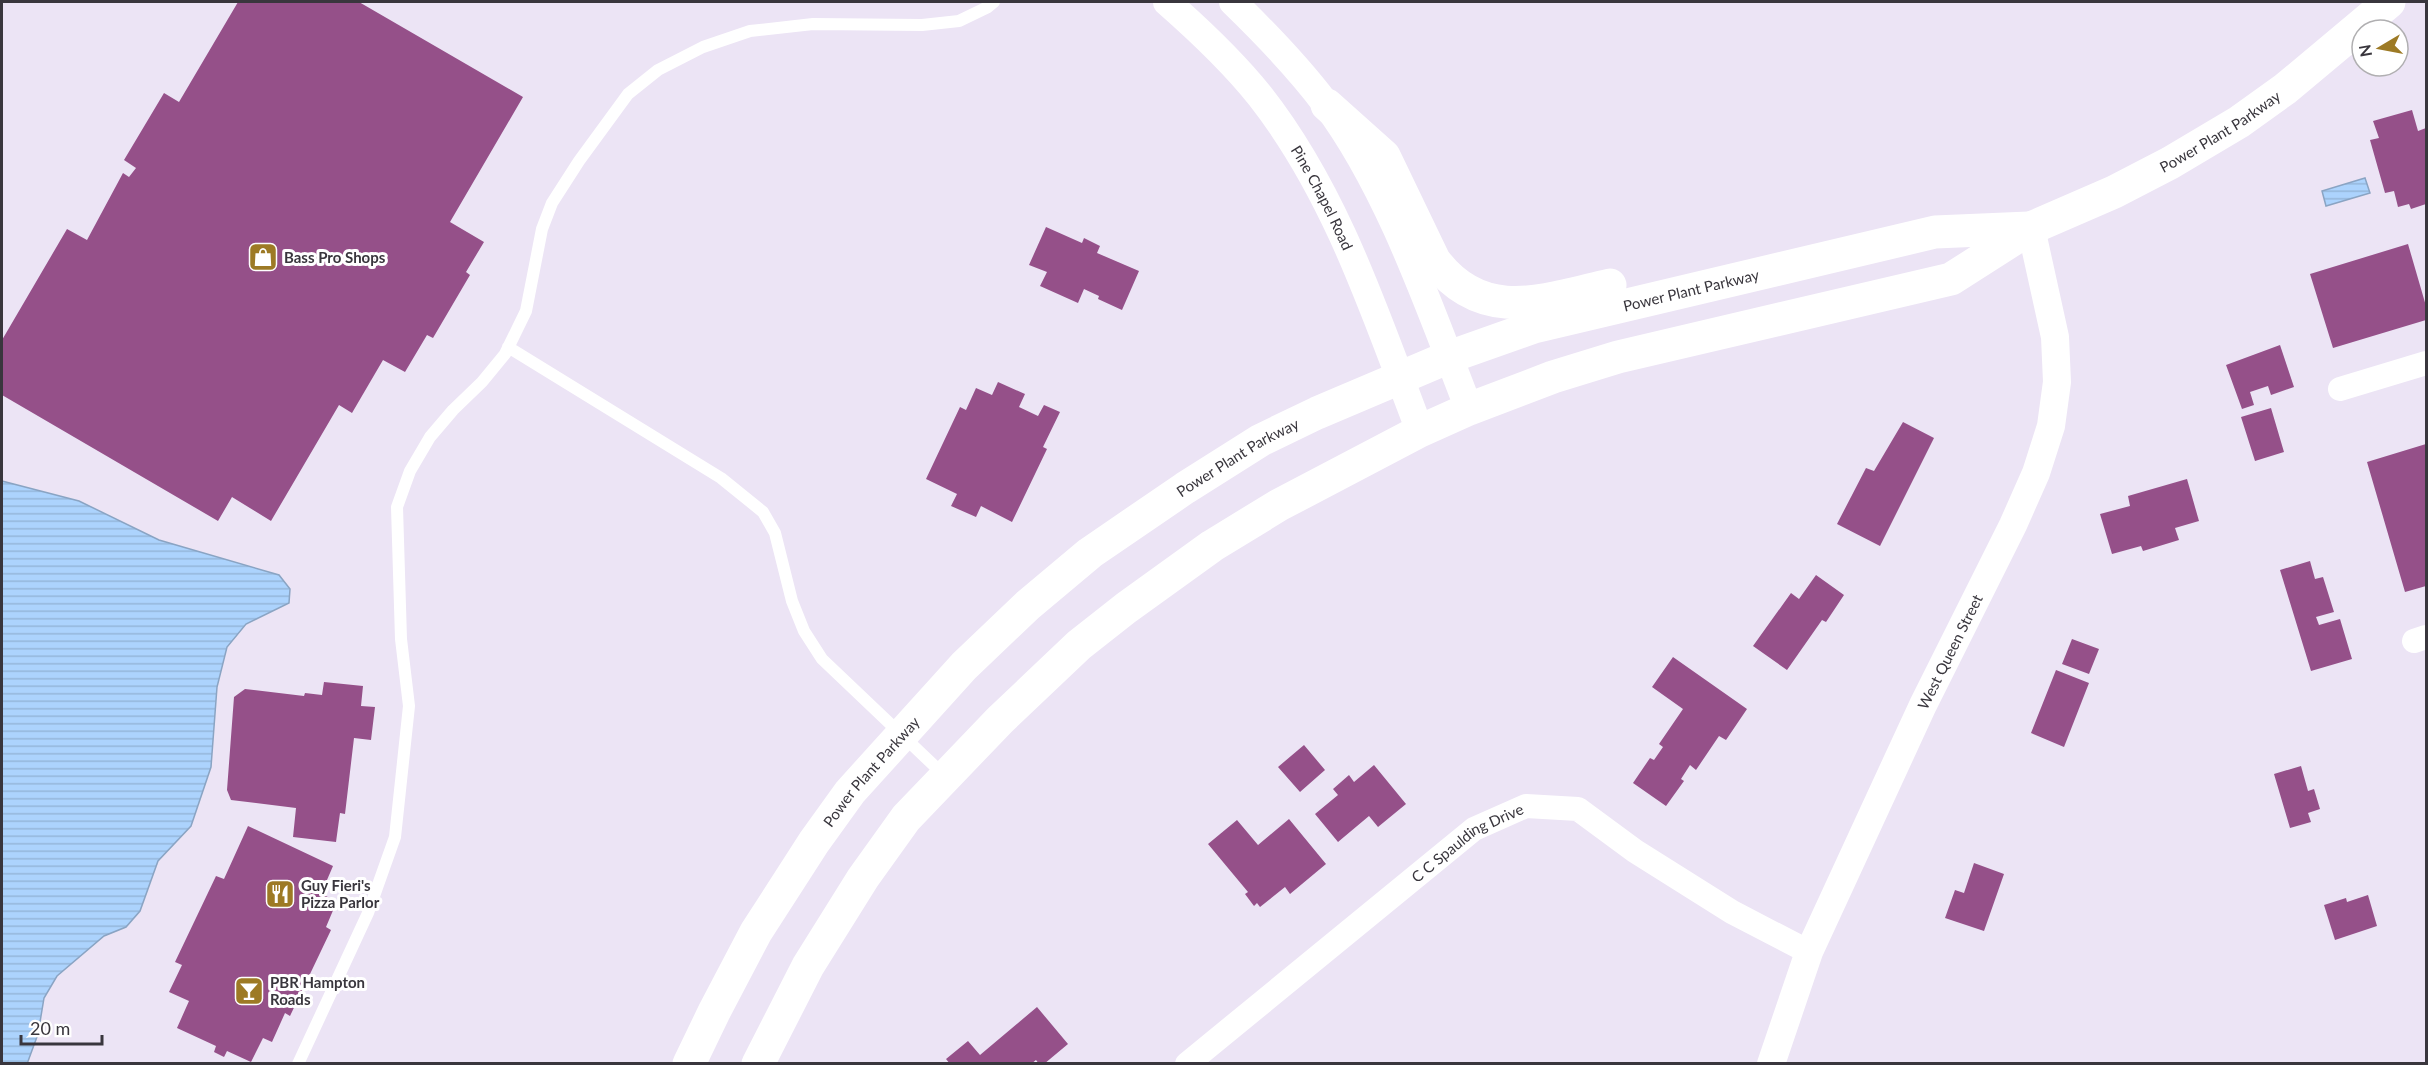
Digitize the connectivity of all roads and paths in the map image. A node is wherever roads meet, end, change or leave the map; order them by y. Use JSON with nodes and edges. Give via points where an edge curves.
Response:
{"nodes":[{"id":1,"x":994,"y":2,"type":"edge"},
{"id":2,"x":1167,"y":2,"type":"edge"},
{"id":3,"x":1233,"y":2,"type":"edge"},
{"id":4,"x":2389,"y":2,"type":"edge"},
{"id":5,"x":1327,"y":105,"type":"junction"},
{"id":6,"x":2031,"y":228,"type":"junction"},
{"id":7,"x":1759,"y":273,"type":"junction"},
{"id":8,"x":508,"y":347,"type":"junction"},
{"id":9,"x":1449,"y":357,"type":"junction"},
{"id":10,"x":2427,"y":363,"type":"edge"},
{"id":11,"x":1400,"y":376,"type":"junction"},
{"id":12,"x":2340,"y":389,"type":"dead end"},
{"id":13,"x":1469,"y":409,"type":"junction"},
{"id":14,"x":1420,"y":431,"type":"junction"},
{"id":15,"x":902,"y":735,"type":"junction"},
{"id":16,"x":946,"y":776,"type":"junction"},
{"id":17,"x":1809,"y":951,"type":"junction"},
{"id":18,"x":298,"y":1064,"type":"edge"},
{"id":19,"x":689,"y":1064,"type":"edge"},
{"id":20,"x":758,"y":1064,"type":"edge"},
{"id":21,"x":1187,"y":1064,"type":"edge"},
{"id":22,"x":1771,"y":1064,"type":"edge"}],
"edges":[{"from":1,"to":8,"type":"lane","via":[[959,21],[922,25],[813,24],[750,31],[703,47],[658,70],[628,94],[552,203],[542,229],[526,311]]},
{"from":2,"to":11,"type":"street","name":"Pine Chapel Road","via":[[1260,96],[1296,149],[1350,251]]},
{"from":3,"to":5,"type":"street","via":[[1286,53]]},
{"from":4,"to":6,"type":"main road","name":"Power Plant Parkway","via":[[2239,122],[2114,192]]},
{"from":5,"to":7,"type":"main road","via":[[1384,156],[1444,273],[1488,299],[1512,304],[1540,301],[1695,266]]},
{"from":5,"to":9,"type":"street","via":[[1366,168],[1409,258]]},
{"from":6,"to":7,"type":"main road","name":"Power Plant Parkway","via":[[1935,232]]},
{"from":6,"to":13,"type":"main road","name":"Power Plant Parkway","via":[[1951,279],[1618,357]]},
{"from":6,"to":17,"type":"street","name":"West Queen Street","via":[[2055,337],[2057,382],[2051,426],[2013,525],[1923,705]]},
{"from":7,"to":9,"type":"main road","name":"Power Plant Parkway","via":[[1534,327]]},
{"from":8,"to":15,"type":"lane","via":[[722,478],[763,512],[775,533],[804,631],[822,658]]},
{"from":8,"to":18,"type":"lane","via":[[482,382],[430,437],[410,471],[397,507],[401,639],[409,706],[395,837],[368,913]]},
{"from":9,"to":11,"type":"main road","name":"Power Plant Parkway"},
{"from":9,"to":13,"type":"street"},
{"from":10,"to":12,"type":"street"},
{"from":11,"to":14,"type":"street","name":"Pine Chapel Road"},
{"from":11,"to":15,"type":"main road","name":"Power Plant Parkway","via":[[1261,441],[1090,553],[980,650]]},
{"from":13,"to":14,"type":"main road","name":"Power Plant Parkway"},
{"from":14,"to":16,"type":"main road","name":"Power Plant Parkway","via":[[1279,505],[1212,546],[1126,608],[1079,645]]},
{"from":15,"to":16,"type":"lane"},
{"from":15,"to":19,"type":"main road","name":"Power Plant Parkway","via":[[850,792],[814,842],[756,932]]},
{"from":16,"to":20,"type":"main road","name":"Power Plant Parkway","via":[[906,818],[863,878],[808,966]]},
{"from":17,"to":21,"type":"street","name":"C C Spaulding Drive","via":[[1732,912],[1635,851],[1578,809],[1526,806],[1474,829]]},
{"from":17,"to":22,"type":"street","name":"West Queen Street"}]}
